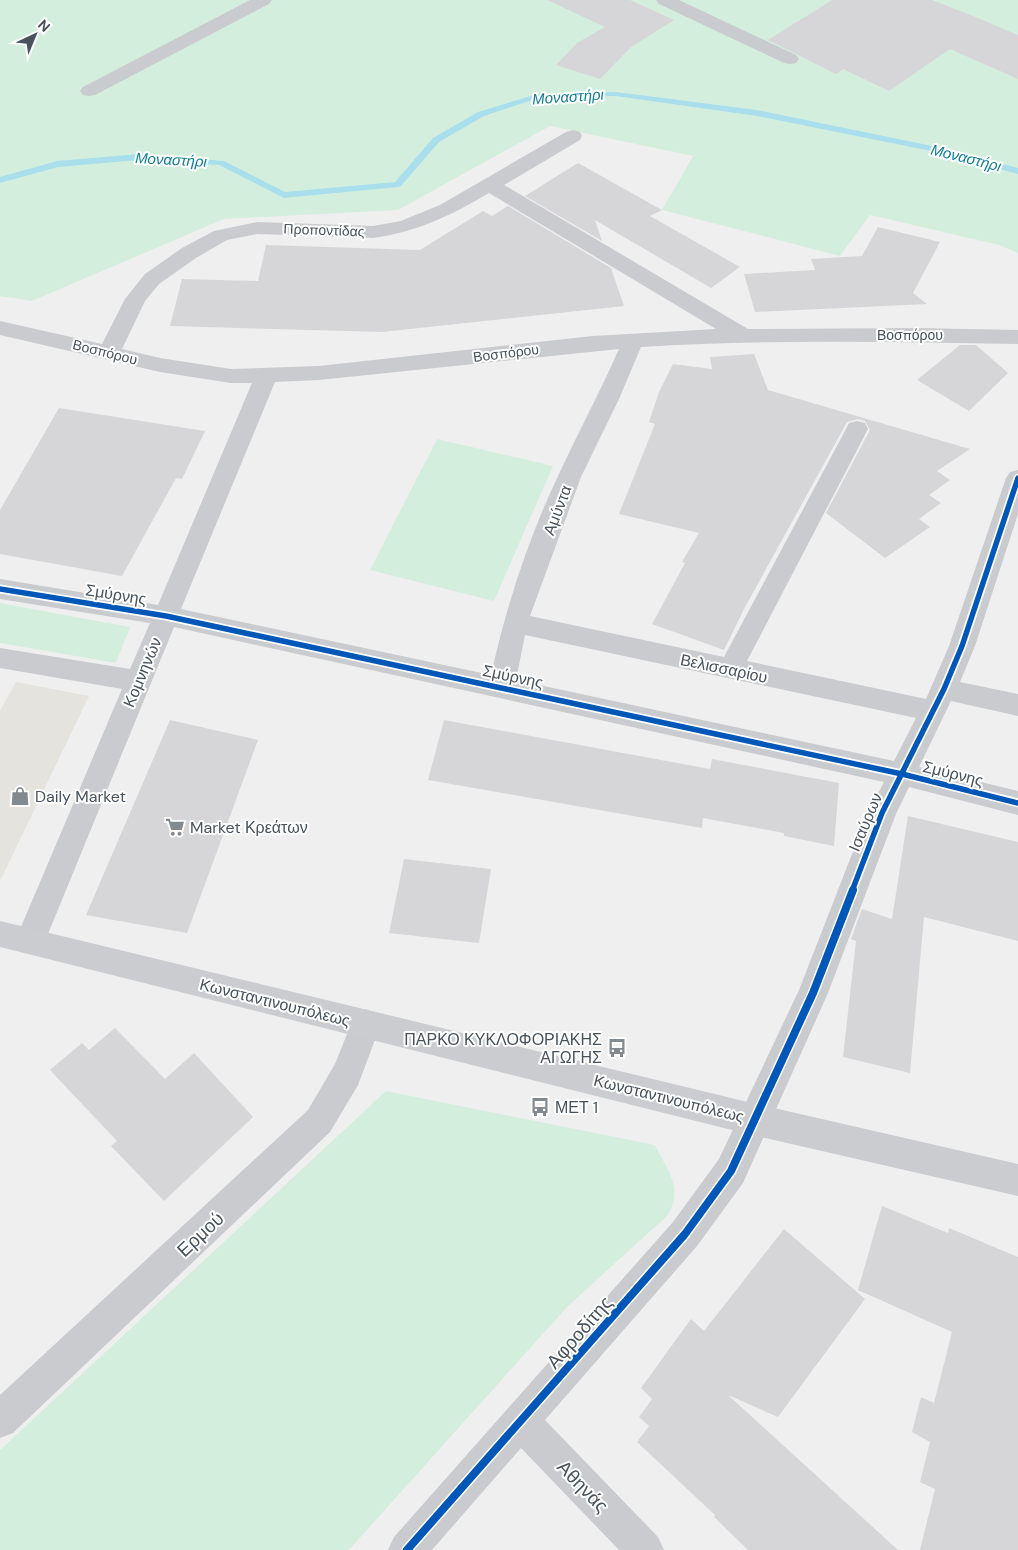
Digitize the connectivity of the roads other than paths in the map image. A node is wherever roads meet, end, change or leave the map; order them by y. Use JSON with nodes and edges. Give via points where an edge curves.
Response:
{"nodes":[{"id":1,"x":263,"y":0,"type":"edge"},
{"id":2,"x":665,"y":0,"type":"edge"},
{"id":3,"x":790,"y":59,"type":"dead end"},
{"id":4,"x":89,"y":91,"type":"dead end"},
{"id":5,"x":573,"y":136,"type":"dead end"},
{"id":6,"x":490,"y":185,"type":"junction"},
{"id":7,"x":0,"y":328,"type":"edge"},
{"id":8,"x":745,"y":336,"type":"junction"},
{"id":9,"x":1018,"y":337,"type":"edge"},
{"id":10,"x":633,"y":340,"type":"junction"},
{"id":11,"x":109,"y":353,"type":"junction"},
{"id":12,"x":266,"y":376,"type":"junction"},
{"id":13,"x":857,"y":429,"type":"dead end"},
{"id":14,"x":1018,"y":478,"type":"edge"},
{"id":15,"x":0,"y":588,"type":"edge"},
{"id":16,"x":166,"y":616,"type":"junction"},
{"id":17,"x":515,"y":623,"type":"junction"},
{"id":18,"x":0,"y":658,"type":"edge"},
{"id":19,"x":730,"y":669,"type":"junction"},
{"id":20,"x":138,"y":681,"type":"junction"},
{"id":21,"x":502,"y":687,"type":"junction"},
{"id":22,"x":938,"y":700,"type":"junction"},
{"id":23,"x":1018,"y":705,"type":"edge"},
{"id":24,"x":902,"y":774,"type":"junction"},
{"id":25,"x":1018,"y":803,"type":"edge"},
{"id":26,"x":0,"y":934,"type":"edge"},
{"id":27,"x":30,"y":941,"type":"junction"},
{"id":28,"x":366,"y":1024,"type":"junction"},
{"id":29,"x":756,"y":1120,"type":"junction"},
{"id":30,"x":1018,"y":1180,"type":"edge"},
{"id":31,"x":0,"y":1420,"type":"edge"},
{"id":32,"x":521,"y":1421,"type":"junction"},
{"id":33,"x":407,"y":1550,"type":"edge"},
{"id":34,"x":645,"y":1550,"type":"edge"}],
"edges":[{"from":1,"to":4,"type":"street"},
{"from":2,"to":3,"type":"street"},
{"from":5,"to":6,"type":"street","name":"Προποντίδας"},
{"from":6,"to":8,"type":"street"},
{"from":6,"to":11,"type":"street","name":"Προποντίδας","via":[[426,220],[390,230],[257,228],[221,235],[152,279],[136,299]]},
{"from":7,"to":11,"type":"street","name":"Βοσπόρου"},
{"from":8,"to":9,"type":"street","name":"Βοσπόρου"},
{"from":8,"to":10,"type":"street","name":"Βοσπόρου"},
{"from":10,"to":12,"type":"street","name":"Βοσπόρου","via":[[364,369]]},
{"from":10,"to":17,"type":"street","name":"Αμύντα","via":[[570,477]]},
{"from":11,"to":12,"type":"street","name":"Βοσπόρου","via":[[195,372]]},
{"from":12,"to":16,"type":"street","name":"Κομνηνών"},
{"from":13,"to":19,"type":"street"},
{"from":14,"to":22,"type":"street","name":"Ισαύρων","via":[[965,638]]},
{"from":15,"to":16,"type":"street","name":"Σμύρνης"},
{"from":16,"to":20,"type":"street","name":"Κομνηνών"},
{"from":16,"to":21,"type":"street","name":"Σμύρνης"},
{"from":17,"to":19,"type":"street","name":"Βελισσαρίου"},
{"from":17,"to":21,"type":"street","name":"Αμύντα"},
{"from":18,"to":20,"type":"street"},
{"from":19,"to":22,"type":"street","name":"Βελισσαρίου"},
{"from":20,"to":27,"type":"street","name":"Κομνηνών"},
{"from":21,"to":24,"type":"street","name":"Σμύρνης"},
{"from":22,"to":23,"type":"street","name":"Βελισσαρίου"},
{"from":22,"to":24,"type":"street","name":"Ισαύρων"},
{"from":24,"to":25,"type":"street","name":"Σμύρνης"},
{"from":24,"to":29,"type":"street","name":"Ισαύρων","via":[[882,813],[813,993]]},
{"from":26,"to":27,"type":"main road","name":"Κωνσταντινουπόλεως"},
{"from":27,"to":28,"type":"main road","name":"Κωνσταντινουπόλεως"},
{"from":28,"to":29,"type":"main road","name":"Κωνσταντινουπόλεως"},
{"from":28,"to":31,"type":"street","name":"Ερμού","via":[[348,1076],[319,1121]]},
{"from":29,"to":30,"type":"main road","name":"Κωνσταντινουπόλεως"},
{"from":29,"to":32,"type":"street","name":"Αφροδίτης","via":[[731,1171],[708,1205]]},
{"from":32,"to":33,"type":"street","name":"Αφροδίτης"},
{"from":32,"to":34,"type":"street","name":"Αθηνάς"}]}
